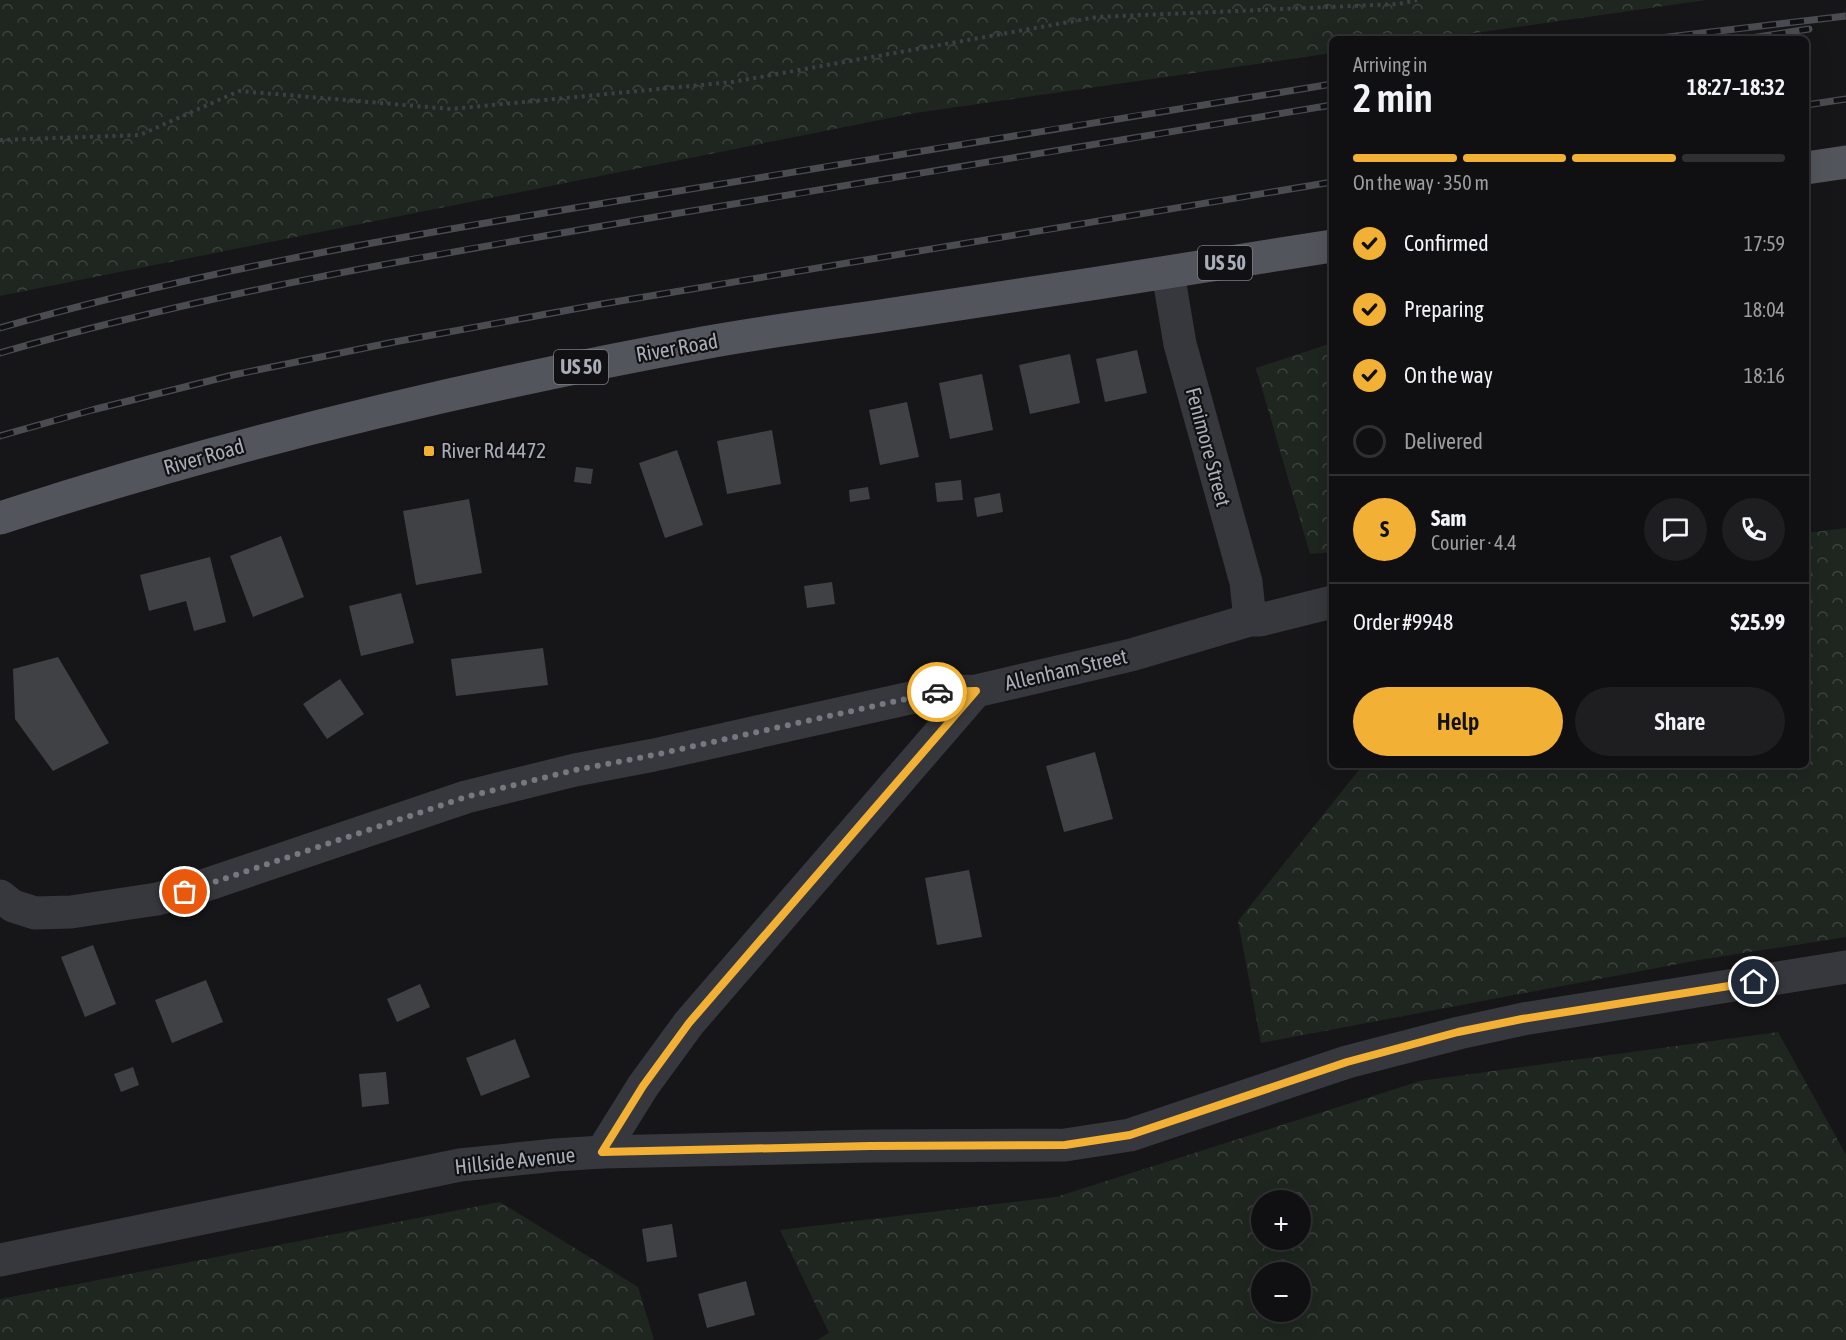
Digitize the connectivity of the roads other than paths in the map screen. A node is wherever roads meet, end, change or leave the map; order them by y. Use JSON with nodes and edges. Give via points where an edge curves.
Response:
{"nodes":[{"id":1,"x":1846,"y":162,"type":"edge"},
{"id":2,"x":1809,"y":168,"type":"edge"},
{"id":3,"x":1329,"y":246,"type":"edge"},
{"id":4,"x":1168,"y":273,"type":"junction"},
{"id":5,"x":0,"y":518,"type":"edge"},
{"id":6,"x":1329,"y":603,"type":"edge"},
{"id":7,"x":1250,"y":620,"type":"junction"},
{"id":8,"x":976,"y":691,"type":"junction"},
{"id":9,"x":0,"y":896,"type":"edge"},
{"id":10,"x":1846,"y":967,"type":"edge"},
{"id":11,"x":602,"y":1152,"type":"junction"},
{"id":12,"x":0,"y":1260,"type":"edge"}],
"edges":[{"from":1,"to":2,"type":"main road"},
{"from":3,"to":4,"type":"main road","name":"River Road","number":"US 50"},
{"from":4,"to":5,"type":"main road","name":"River Road","number":"US 50","via":[[707,342],[508,381],[296,431]]},
{"from":4,"to":7,"type":"street","name":"Fenimore Street","via":[[1180,344],[1246,582]]},
{"from":6,"to":7,"type":"street","name":"Allenham Street"},
{"from":7,"to":8,"type":"street","name":"Allenham Street","via":[[1131,655]]},
{"from":8,"to":9,"type":"street","name":"Allenham Street","via":[[938,692],[477,794],[157,899],[71,912],[35,913],[13,906]]},
{"from":8,"to":11,"type":"street","via":[[689,1023]]},
{"from":10,"to":11,"type":"street","name":"Hillside Avenue","via":[[1458,1032],[1347,1062],[1130,1135],[1065,1145]]},
{"from":11,"to":12,"type":"street","name":"Hillside Avenue","via":[[460,1165]]}]}
